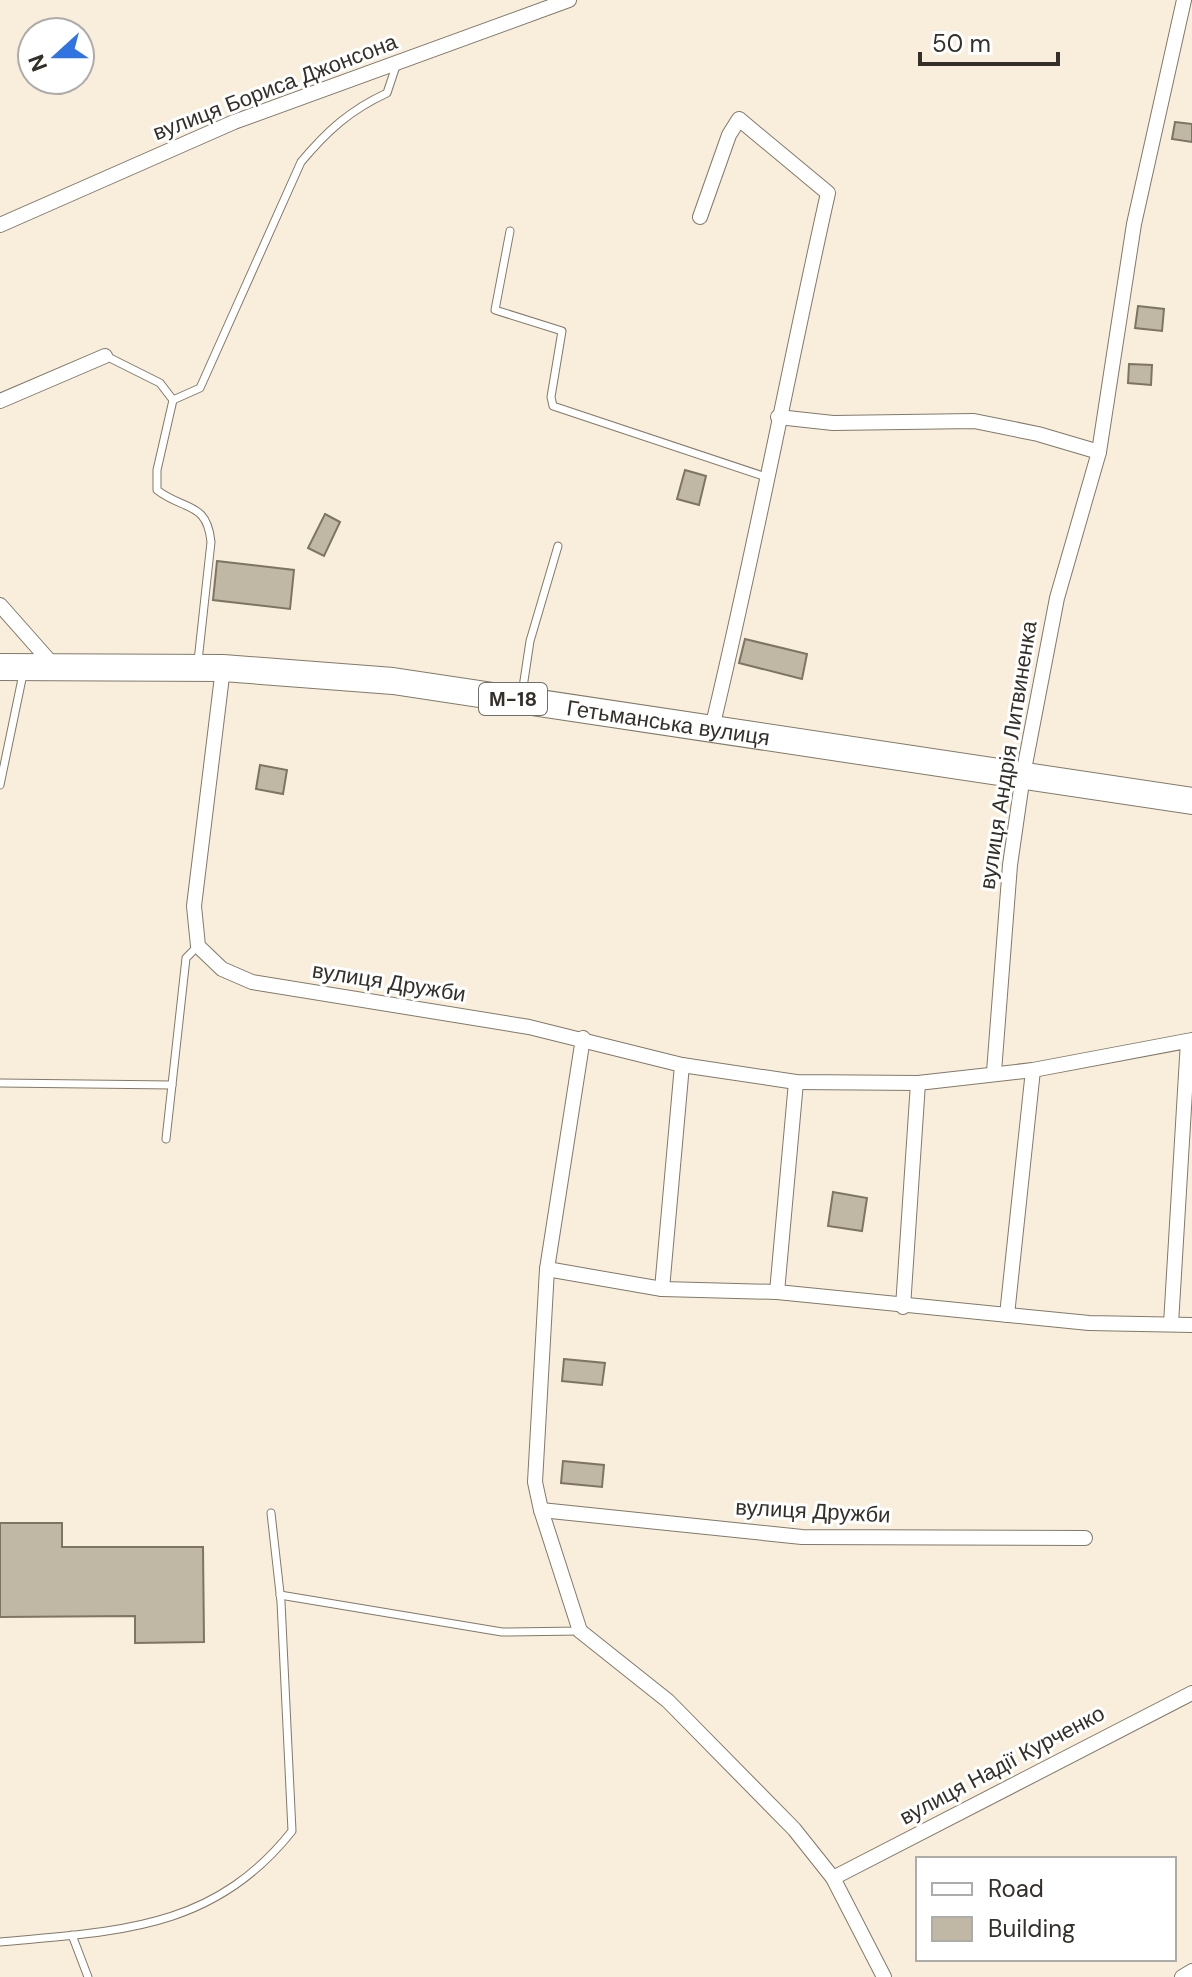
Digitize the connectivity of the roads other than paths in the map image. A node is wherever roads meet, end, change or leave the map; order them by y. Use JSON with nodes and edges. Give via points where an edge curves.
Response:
{"nodes":[{"id":1,"x":569,"y":0,"type":"edge"},
{"id":2,"x":1184,"y":0,"type":"edge"},
{"id":3,"x":397,"y":63,"type":"junction"},
{"id":4,"x":700,"y":217,"type":"dead end"},
{"id":5,"x":0,"y":225,"type":"edge"},
{"id":6,"x":510,"y":231,"type":"dead end"},
{"id":7,"x":105,"y":356,"type":"joint"},
{"id":8,"x":173,"y":400,"type":"junction"},
{"id":9,"x":0,"y":401,"type":"edge"},
{"id":10,"x":778,"y":417,"type":"junction"},
{"id":11,"x":1099,"y":452,"type":"junction"},
{"id":12,"x":766,"y":477,"type":"junction"},
{"id":13,"x":558,"y":546,"type":"dead end"},
{"id":14,"x":0,"y":605,"type":"edge"},
{"id":15,"x":12,"y":667,"type":"edge"},
{"id":16,"x":55,"y":667,"type":"junction"},
{"id":17,"x":210,"y":667,"type":"junction"},
{"id":18,"x":521,"y":700,"type":"junction"},
{"id":19,"x":712,"y":728,"type":"junction"},
{"id":20,"x":1023,"y":775,"type":"junction"},
{"id":21,"x":0,"y":785,"type":"edge"},
{"id":22,"x":1192,"y":801,"type":"edge"},
{"id":23,"x":198,"y":946,"type":"junction"},
{"id":24,"x":583,"y":1038,"type":"junction"},
{"id":25,"x":1190,"y":1041,"type":"edge"},
{"id":26,"x":682,"y":1065,"type":"junction"},
{"id":27,"x":1033,"y":1070,"type":"junction"},
{"id":28,"x":994,"y":1072,"type":"junction"},
{"id":29,"x":796,"y":1082,"type":"junction"},
{"id":30,"x":0,"y":1083,"type":"edge"},
{"id":31,"x":918,"y":1083,"type":"junction"},
{"id":32,"x":172,"y":1085,"type":"junction"},
{"id":33,"x":166,"y":1139,"type":"dead end"},
{"id":34,"x":547,"y":1269,"type":"junction"},
{"id":35,"x":662,"y":1289,"type":"junction"},
{"id":36,"x":777,"y":1292,"type":"junction"},
{"id":37,"x":903,"y":1307,"type":"junction"},
{"id":38,"x":1007,"y":1315,"type":"junction"},
{"id":39,"x":1171,"y":1324,"type":"junction"},
{"id":40,"x":1192,"y":1325,"type":"edge"},
{"id":41,"x":541,"y":1510,"type":"junction"},
{"id":42,"x":271,"y":1513,"type":"dead end"},
{"id":43,"x":1085,"y":1538,"type":"dead end"},
{"id":44,"x":280,"y":1595,"type":"junction"},
{"id":45,"x":580,"y":1631,"type":"junction"},
{"id":46,"x":1192,"y":1693,"type":"edge"},
{"id":47,"x":833,"y":1878,"type":"junction"},
{"id":48,"x":72,"y":1935,"type":"junction"},
{"id":49,"x":0,"y":1942,"type":"edge"},
{"id":50,"x":1192,"y":1971,"type":"edge"},
{"id":51,"x":88,"y":1977,"type":"edge"},
{"id":52,"x":884,"y":1977,"type":"edge"},
{"id":53,"x":1182,"y":1977,"type":"edge"}],
"edges":[{"from":1,"to":3,"type":"street","name":"вулиця Бориса Джонсона"},
{"from":2,"to":11,"type":"street","name":"вулиця Андрія Литвиненка","via":[[1134,224]]},
{"from":3,"to":5,"type":"street","name":"вулиця Бориса Джонсона","via":[[234,122]]},
{"from":3,"to":8,"type":"lane","via":[[387,93],[356,107],[301,162],[200,388]]},
{"from":4,"to":10,"type":"street","via":[[739,119],[828,193]]},
{"from":6,"to":12,"type":"lane","via":[[495,310],[562,331],[553,406]]},
{"from":7,"to":8,"type":"lane","via":[[160,383]]},
{"from":7,"to":9,"type":"street"},
{"from":8,"to":17,"type":"lane","via":[[157,490],[202,513],[209,524]]},
{"from":10,"to":11,"type":"street","via":[[833,423],[974,421]]},
{"from":10,"to":12,"type":"street"},
{"from":11,"to":20,"type":"street","name":"вулиця Андрія Литвиненка","via":[[1057,598]]},
{"from":12,"to":19,"type":"street"},
{"from":13,"to":18,"type":"lane","via":[[530,641]]},
{"from":14,"to":16,"type":"street"},
{"from":15,"to":16,"type":"highway","name":"Гетьманська вулиця","number":"М-18"},
{"from":15,"to":21,"type":"lane"},
{"from":16,"to":17,"type":"highway","name":"Гетьманська вулиця","number":"М-18"},
{"from":17,"to":18,"type":"highway","name":"Гетьманська вулиця","number":"М-18","via":[[393,681]]},
{"from":17,"to":23,"type":"street","via":[[194,906]]},
{"from":18,"to":19,"type":"highway","name":"Гетьманська вулиця","number":"М-18"},
{"from":19,"to":20,"type":"highway","name":"Гетьманська вулиця","number":"М-18"},
{"from":20,"to":22,"type":"highway","name":"Гетьманська вулиця","number":"М-18"},
{"from":20,"to":28,"type":"street","name":"вулиця Андрія Литвиненка","via":[[1010,865]]},
{"from":23,"to":24,"type":"street","name":"вулиця Дружби","via":[[222,969],[252,982]]},
{"from":23,"to":32,"type":"lane","via":[[186,958]]},
{"from":24,"to":26,"type":"street","name":"вулиця Дружби"},
{"from":24,"to":34,"type":"street"},
{"from":25,"to":27,"type":"street","name":"вулиця Дружби"},
{"from":25,"to":39,"type":"street","name":"вулиця Дружби"},
{"from":26,"to":29,"type":"street","name":"вулиця Дружби"},
{"from":26,"to":35,"type":"street"},
{"from":27,"to":28,"type":"street","name":"вулиця Дружби"},
{"from":27,"to":38,"type":"street"},
{"from":28,"to":31,"type":"street","name":"вулиця Дружби"},
{"from":29,"to":31,"type":"street","name":"вулиця Дружби"},
{"from":29,"to":36,"type":"street"},
{"from":30,"to":32,"type":"lane"},
{"from":31,"to":37,"type":"street"},
{"from":32,"to":33,"type":"lane"},
{"from":34,"to":35,"type":"street"},
{"from":34,"to":41,"type":"street","via":[[535,1482]]},
{"from":35,"to":36,"type":"street"},
{"from":36,"to":37,"type":"street"},
{"from":37,"to":38,"type":"street"},
{"from":38,"to":39,"type":"street"},
{"from":39,"to":40,"type":"street"},
{"from":41,"to":43,"type":"street","name":"вулиця Дружби","via":[[802,1537]]},
{"from":41,"to":45,"type":"street"},
{"from":42,"to":44,"type":"lane"},
{"from":44,"to":45,"type":"lane","via":[[502,1632]]},
{"from":44,"to":48,"type":"lane","via":[[292,1831],[270,1859],[202,1908],[137,1928]]},
{"from":45,"to":47,"type":"street","via":[[668,1701],[794,1829]]},
{"from":46,"to":47,"type":"street","name":"вулиця Надії Курченко"},
{"from":47,"to":52,"type":"street"},
{"from":48,"to":49,"type":"lane"},
{"from":48,"to":51,"type":"lane"},
{"from":50,"to":53,"type":"street"}]}
